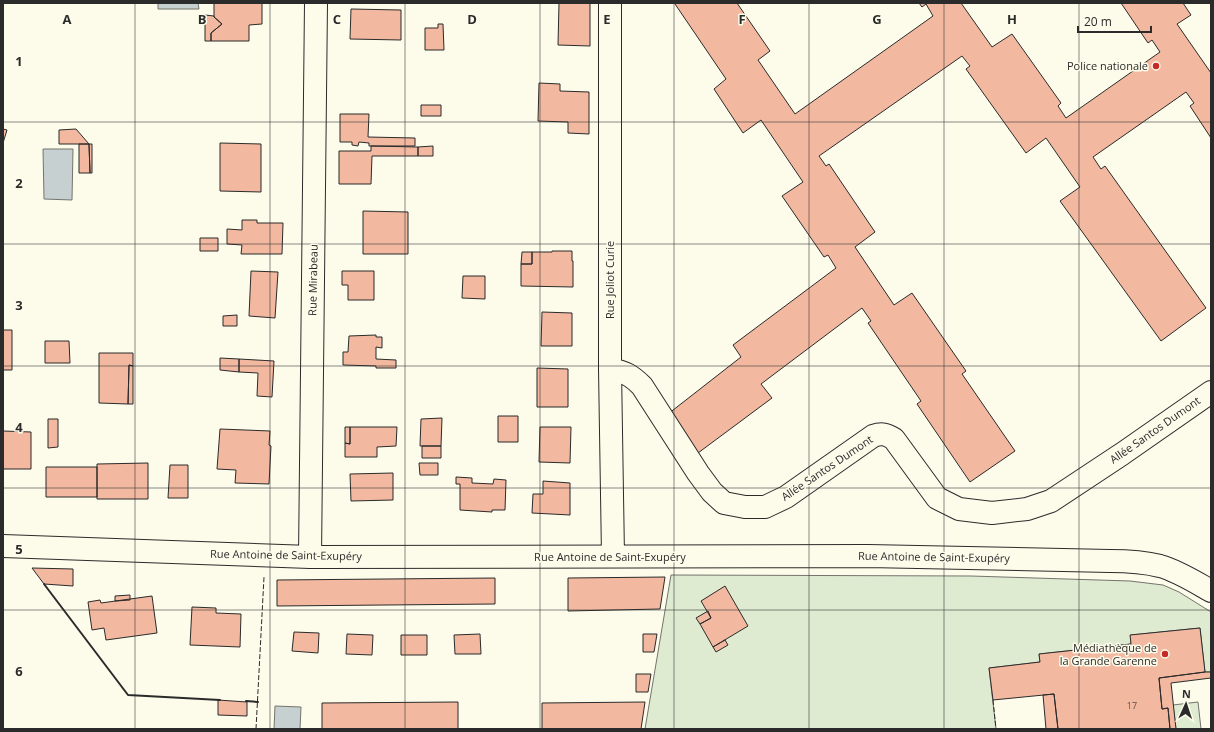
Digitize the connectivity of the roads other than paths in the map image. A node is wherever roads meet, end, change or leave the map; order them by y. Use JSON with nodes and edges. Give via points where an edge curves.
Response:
{"nodes":[{"id":1,"x":316,"y":3,"type":"edge"},
{"id":2,"x":610,"y":3,"type":"edge"},
{"id":3,"x":610,"y":369,"type":"junction"},
{"id":4,"x":1211,"y":392,"type":"edge"},
{"id":5,"x":3,"y":546,"type":"edge"},
{"id":6,"x":613,"y":556,"type":"junction"},
{"id":7,"x":310,"y":557,"type":"junction"},
{"id":8,"x":1211,"y":591,"type":"edge"}],
"edges":[{"from":1,"to":7,"type":"street","name":"Rue Mirabeau"},
{"from":2,"to":3,"type":"street","name":"Rue Joliot Curie"},
{"from":3,"to":4,"type":"street","name":"Allée Santos Dumont","via":[[623,371],[642,386],[712,492],[724,503],[745,507],[765,507],[786,497],[873,436],[887,434],[894,439],[937,498],[959,509],[992,513],[1027,509],[1051,501]]},
{"from":3,"to":6,"type":"street","name":"Rue Joliot Curie"},
{"from":5,"to":7,"type":"street","name":"Rue Antoine de Saint-Exupéry"},
{"from":6,"to":7,"type":"street","name":"Rue Antoine de Saint-Exupéry"},
{"from":6,"to":8,"type":"street","name":"Rue Antoine de Saint-Exupéry","via":[[868,556],[1129,562],[1160,566],[1177,572]]}]}
